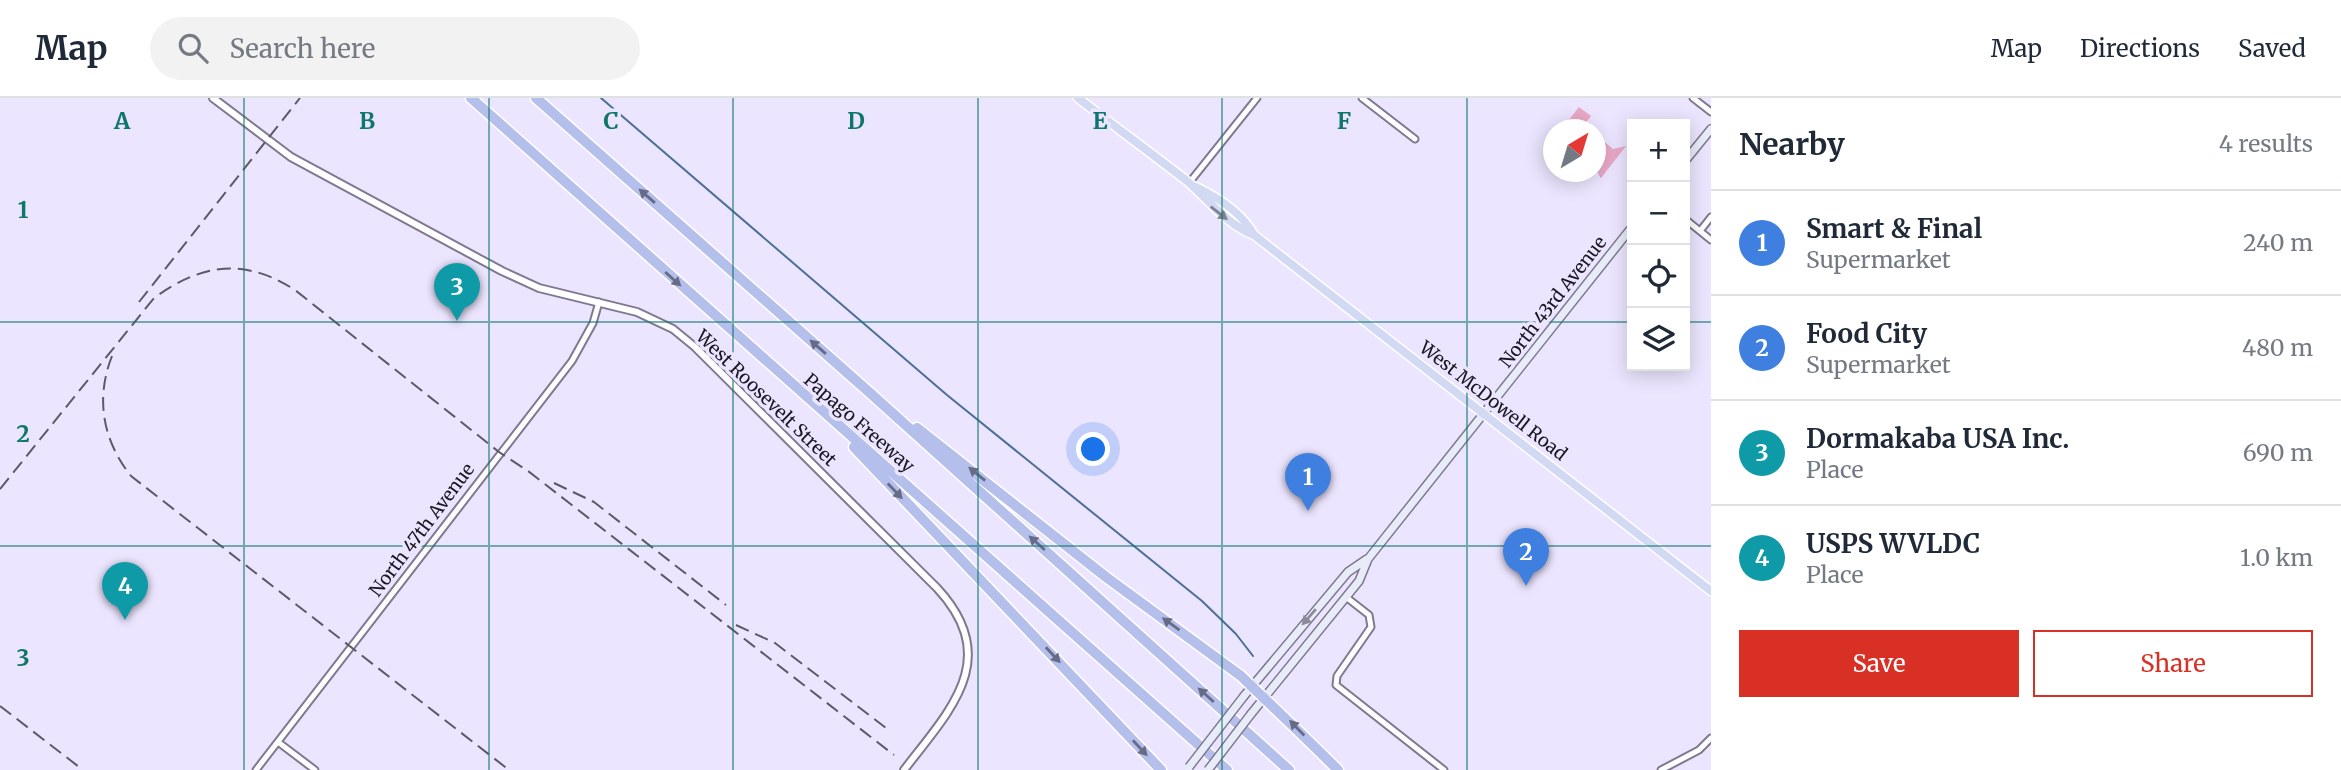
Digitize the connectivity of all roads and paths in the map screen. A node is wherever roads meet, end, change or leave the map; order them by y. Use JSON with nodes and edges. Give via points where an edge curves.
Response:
{"nodes":[{"id":1,"x":213,"y":98,"type":"edge"},
{"id":2,"x":461,"y":98,"type":"edge"},
{"id":3,"x":471,"y":98,"type":"edge"},
{"id":4,"x":536,"y":98,"type":"edge"},
{"id":5,"x":542,"y":98,"type":"edge"},
{"id":6,"x":1078,"y":98,"type":"edge"},
{"id":7,"x":1257,"y":98,"type":"edge"},
{"id":8,"x":1362,"y":98,"type":"edge"},
{"id":9,"x":1693,"y":98,"type":"edge"},
{"id":10,"x":1711,"y":112,"type":"edge"},
{"id":11,"x":1711,"y":129,"type":"edge"},
{"id":12,"x":578,"y":134,"type":"junction"},
{"id":13,"x":1415,"y":139,"type":"dead end"},
{"id":14,"x":1690,"y":155,"type":"edge"},
{"id":15,"x":549,"y":169,"type":"junction"},
{"id":16,"x":1189,"y":184,"type":"junction"},
{"id":17,"x":1711,"y":218,"type":"edge"},
{"id":18,"x":1690,"y":223,"type":"edge"},
{"id":19,"x":1700,"y":231,"type":"junction"},
{"id":20,"x":1627,"y":234,"type":"edge"},
{"id":21,"x":1711,"y":240,"type":"edge"},
{"id":22,"x":599,"y":302,"type":"junction"},
{"id":23,"x":869,"y":392,"type":"junction"},
{"id":24,"x":815,"y":405,"type":"junction"},
{"id":25,"x":1484,"y":414,"type":"junction"},
{"id":26,"x":1368,"y":559,"type":"junction"},
{"id":27,"x":1348,"y":572,"type":"junction"},
{"id":28,"x":1359,"y":581,"type":"junction"},
{"id":29,"x":1711,"y":592,"type":"edge"},
{"id":30,"x":1346,"y":597,"type":"junction"},
{"id":31,"x":1248,"y":692,"type":"junction"},
{"id":32,"x":1261,"y":703,"type":"junction"},
{"id":33,"x":1711,"y":738,"type":"edge"},
{"id":34,"x":278,"y":742,"type":"junction"},
{"id":35,"x":1678,"y":762,"type":"junction"},
{"id":36,"x":1188,"y":769,"type":"edge"},
{"id":37,"x":256,"y":770,"type":"edge"},
{"id":38,"x":315,"y":770,"type":"edge"},
{"id":39,"x":904,"y":770,"type":"edge"},
{"id":40,"x":1161,"y":770,"type":"edge"},
{"id":41,"x":1208,"y":770,"type":"edge"},
{"id":42,"x":1227,"y":770,"type":"edge"},
{"id":43,"x":1289,"y":770,"type":"edge"},
{"id":44,"x":1338,"y":770,"type":"edge"},
{"id":45,"x":1444,"y":770,"type":"edge"},
{"id":46,"x":1661,"y":770,"type":"edge"},
{"id":47,"x":1682,"y":770,"type":"edge"}],
"edges":[{"from":1,"to":22,"type":"street","name":"West Roosevelt Street","via":[[291,157],[526,284]]},
{"from":2,"to":15,"type":"highway"},
{"from":3,"to":15,"type":"highway","name":"Papago Freeway"},
{"from":4,"to":12,"type":"highway","name":"Papago Freeway"},
{"from":5,"to":12,"type":"highway"},
{"from":6,"to":16,"type":"main road","name":"West McDowell Road"},
{"from":7,"to":16,"type":"street"},
{"from":8,"to":13,"type":"street"},
{"from":9,"to":10,"type":"street"},
{"from":11,"to":14,"type":"main road"},
{"from":23,"to":12,"type":"highway","name":"Papago Freeway","one_way":true},
{"from":15,"to":24,"type":"highway","name":"Papago Freeway","one_way":true},
{"from":16,"to":25,"type":"main road","name":"West McDowell Road","via":[[1214,195],[1247,221],[1255,235]]},
{"from":17,"to":19,"type":"street"},
{"from":18,"to":19,"type":"street"},
{"from":19,"to":21,"type":"street"},
{"from":20,"to":25,"type":"main road","name":"North 43rd Avenue"},
{"from":22,"to":34,"type":"street","name":"North 47th Avenue","via":[[572,361]]},
{"from":22,"to":39,"type":"street","name":"West Roosevelt Street","via":[[649,317],[695,347],[948,599],[968,644],[964,685]]},
{"from":31,"to":23,"type":"highway","one_way":true,"via":[[1241,676]]},
{"from":43,"to":23,"type":"highway","name":"Papago Freeway","one_way":true},
{"from":24,"to":40,"type":"highway","one_way":true},
{"from":24,"to":42,"type":"highway","name":"Papago Freeway"},
{"from":25,"to":26,"type":"main road","name":"North 43rd Avenue"},
{"from":25,"to":29,"type":"main road","name":"West McDowell Road"},
{"from":26,"to":27,"type":"main road","name":"North 43rd Avenue"},
{"from":26,"to":28,"type":"main road","name":"North 43rd Avenue"},
{"from":27,"to":28,"type":"main road"},
{"from":27,"to":30,"type":"main road"},
{"from":27,"to":31,"type":"main road","name":"North 43rd Avenue","one_way":true},
{"from":28,"to":30,"type":"main road","name":"North 43rd Avenue"},
{"from":30,"to":32,"type":"main road","name":"North 43rd Avenue"},
{"from":30,"to":45,"type":"street","via":[[1369,615],[1371,627],[1336,685]]},
{"from":31,"to":32,"type":"highway"},
{"from":31,"to":36,"type":"main road","name":"North 43rd Avenue","bridge":true},
{"from":32,"to":41,"type":"main road","name":"North 43rd Avenue","bridge":true},
{"from":44,"to":32,"type":"highway","one_way":true,"via":[[1276,706]]},
{"from":33,"to":35,"type":"street"},
{"from":34,"to":37,"type":"street","name":"North 47th Avenue"},
{"from":34,"to":38,"type":"street"},
{"from":35,"to":46,"type":"street"},
{"from":35,"to":47,"type":"street"}]}
